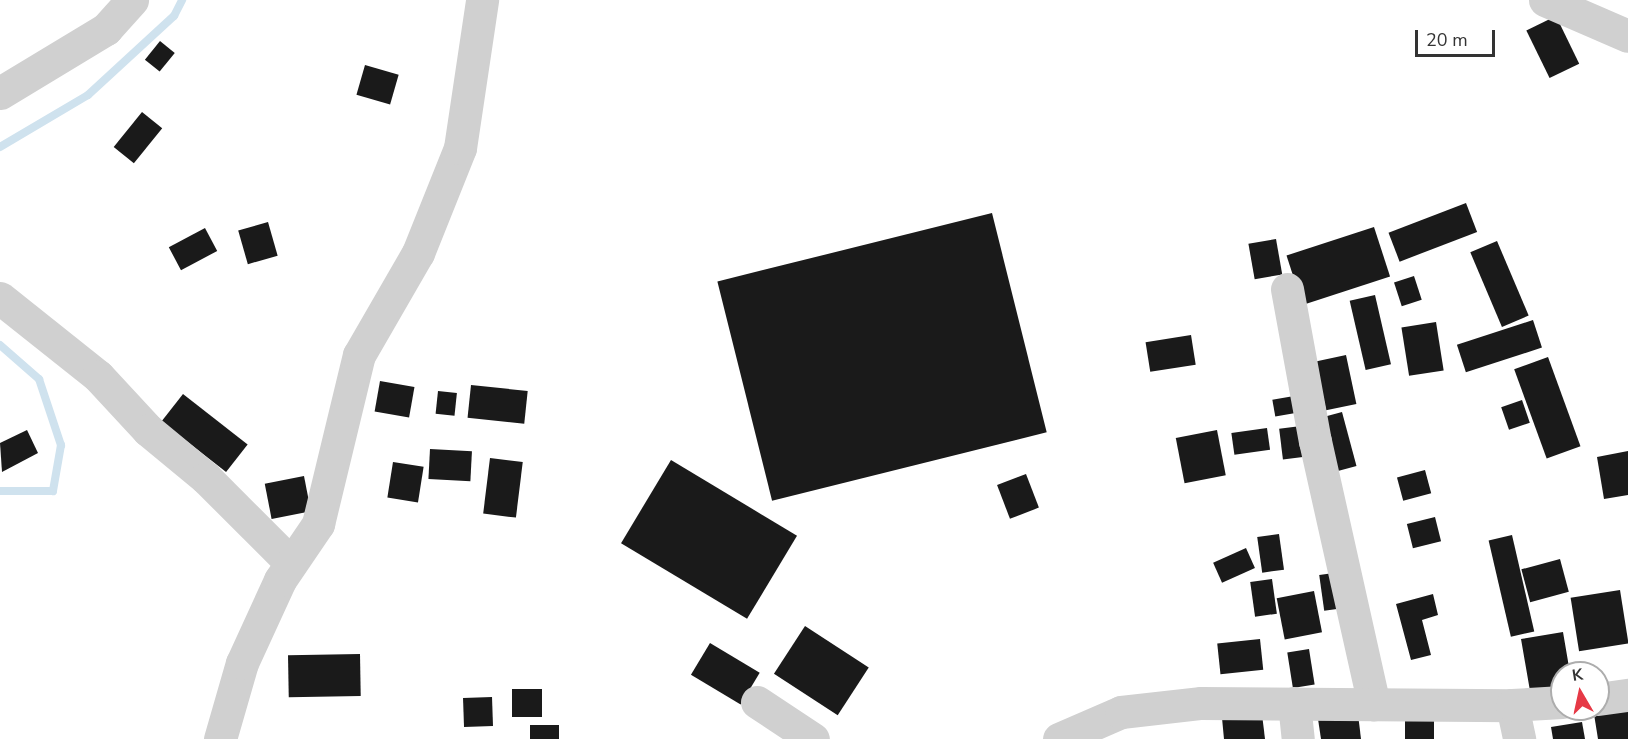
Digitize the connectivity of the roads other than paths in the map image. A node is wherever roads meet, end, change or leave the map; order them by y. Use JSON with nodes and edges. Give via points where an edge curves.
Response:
{"nodes":[{"id":1,"x":132,"y":0,"type":"edge"},
{"id":2,"x":482,"y":0,"type":"edge"},
{"id":3,"x":1545,"y":0,"type":"edge"},
{"id":4,"x":1628,"y":36,"type":"edge"},
{"id":5,"x":0,"y":93,"type":"edge"},
{"id":6,"x":1287,"y":289,"type":"dead end"},
{"id":7,"x":0,"y":298,"type":"edge"},
{"id":8,"x":291,"y":564,"type":"junction"},
{"id":9,"x":1628,"y":695,"type":"edge"},
{"id":10,"x":1610,"y":697,"type":"edge"},
{"id":11,"x":758,"y":702,"type":"dead end"},
{"id":12,"x":1294,"y":703,"type":"junction"},
{"id":13,"x":1550,"y":703,"type":"edge"},
{"id":14,"x":1374,"y":704,"type":"junction"},
{"id":15,"x":1512,"y":705,"type":"junction"},
{"id":16,"x":220,"y":739,"type":"edge"},
{"id":17,"x":813,"y":739,"type":"edge"},
{"id":18,"x":1059,"y":739,"type":"edge"},
{"id":19,"x":1298,"y":739,"type":"edge"},
{"id":20,"x":1519,"y":739,"type":"edge"}],
"edges":[{"from":1,"to":5,"type":"street","via":[[106,29]]},
{"from":2,"to":8,"type":"street","via":[[460,148],[418,254],[359,355],[318,524]]},
{"from":3,"to":4,"type":"street"},
{"from":6,"to":14,"type":"street","via":[[1315,441]]},
{"from":7,"to":8,"type":"street","via":[[98,376],[148,430],[206,478]]},
{"from":8,"to":16,"type":"street","via":[[242,663]]},
{"from":9,"to":10,"type":"street"},
{"from":11,"to":17,"type":"street"},
{"from":12,"to":14,"type":"street"},
{"from":12,"to":18,"type":"street","via":[[1201,702],[1121,712]]},
{"from":12,"to":19,"type":"street"},
{"from":13,"to":15,"type":"street"},
{"from":14,"to":15,"type":"street"},
{"from":15,"to":20,"type":"street"}]}
